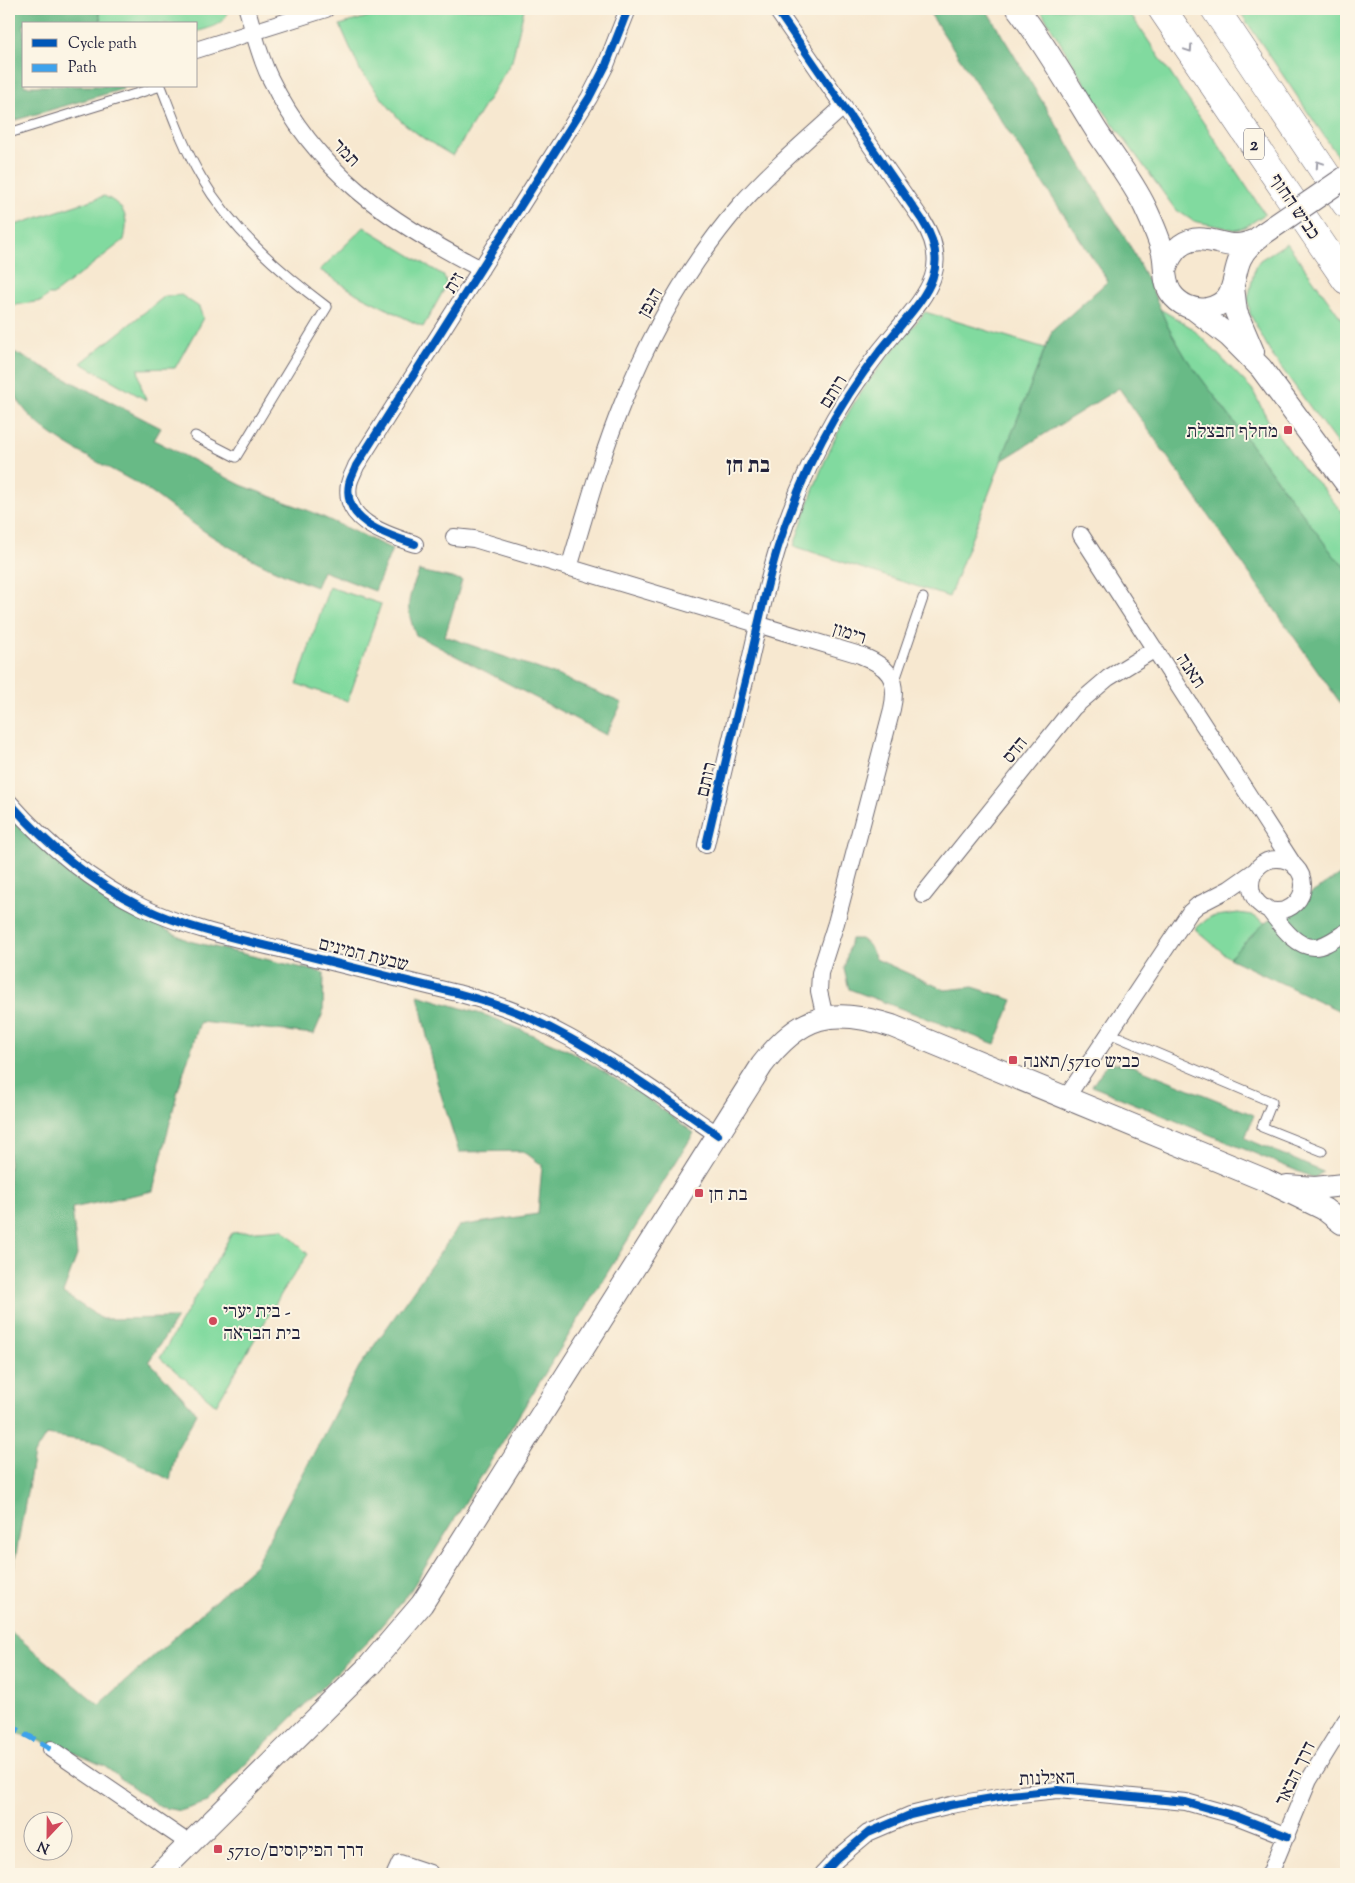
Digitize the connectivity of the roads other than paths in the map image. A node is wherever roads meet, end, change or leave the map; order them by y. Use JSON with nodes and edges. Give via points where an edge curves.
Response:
{"nodes":[{"id":1,"x":247,"y":9,"type":"edge"},
{"id":2,"x":326,"y":9,"type":"edge"},
{"id":3,"x":614,"y":9,"type":"edge"},
{"id":4,"x":628,"y":9,"type":"edge"},
{"id":5,"x":776,"y":9,"type":"edge"},
{"id":6,"x":1162,"y":9,"type":"edge"},
{"id":7,"x":1215,"y":9,"type":"edge"},
{"id":8,"x":1022,"y":13,"type":"edge"},
{"id":9,"x":254,"y":32,"type":"junction"},
{"id":10,"x":617,"y":39,"type":"junction"},
{"id":11,"x":198,"y":49,"type":"edge"},
{"id":12,"x":155,"y":88,"type":"edge"},
{"id":13,"x":162,"y":88,"type":"edge"},
{"id":14,"x":844,"y":106,"type":"junction"},
{"id":15,"x":9,"y":133,"type":"edge"},
{"id":16,"x":1346,"y":177,"type":"edge"},
{"id":17,"x":1143,"y":204,"type":"junction"},
{"id":18,"x":1346,"y":204,"type":"edge"},
{"id":19,"x":1258,"y":238,"type":"junction"},
{"id":20,"x":1205,"y":240,"type":"junction"},
{"id":21,"x":1166,"y":268,"type":"junction"},
{"id":22,"x":481,"y":269,"type":"junction"},
{"id":23,"x":1235,"y":280,"type":"junction"},
{"id":24,"x":1346,"y":280,"type":"edge"},
{"id":25,"x":1194,"y":309,"type":"junction"},
{"id":26,"x":1261,"y":368,"type":"junction"},
{"id":27,"x":195,"y":436,"type":"dead end"},
{"id":28,"x":1346,"y":483,"type":"edge"},
{"id":29,"x":1081,"y":534,"type":"dead end"},
{"id":30,"x":454,"y":537,"type":"dead end"},
{"id":31,"x":415,"y":544,"type":"dead end"},
{"id":32,"x":569,"y":568,"type":"junction"},
{"id":33,"x":923,"y":598,"type":"dead end"},
{"id":34,"x":758,"y":624,"type":"junction"},
{"id":35,"x":1155,"y":649,"type":"junction"},
{"id":36,"x":894,"y":684,"type":"junction"},
{"id":37,"x":9,"y":802,"type":"edge"},
{"id":38,"x":1270,"y":828,"type":"junction"},
{"id":39,"x":706,"y":845,"type":"dead end"},
{"id":40,"x":1295,"y":866,"type":"junction"},
{"id":41,"x":1259,"y":867,"type":"junction"},
{"id":42,"x":923,"y":895,"type":"dead end"},
{"id":43,"x":1211,"y":899,"type":"junction"},
{"id":44,"x":1265,"y":907,"type":"junction"},
{"id":45,"x":1346,"y":932,"type":"edge"},
{"id":46,"x":825,"y":1018,"type":"junction"},
{"id":47,"x":1109,"y":1033,"type":"junction"},
{"id":48,"x":1066,"y":1098,"type":"junction"},
{"id":49,"x":718,"y":1135,"type":"junction"},
{"id":50,"x":1322,"y":1151,"type":"dead end"},
{"id":51,"x":1265,"y":1180,"type":"junction"},
{"id":52,"x":1345,"y":1183,"type":"edge"},
{"id":53,"x":1344,"y":1226,"type":"edge"},
{"id":54,"x":1346,"y":1720,"type":"edge"},
{"id":55,"x":51,"y":1749,"type":"dead end"},
{"id":56,"x":1287,"y":1836,"type":"junction"},
{"id":57,"x":190,"y":1844,"type":"junction"},
{"id":58,"x":430,"y":1873,"type":"dead end"},
{"id":59,"x":159,"y":1874,"type":"edge"},
{"id":60,"x":395,"y":1874,"type":"edge"},
{"id":61,"x":823,"y":1874,"type":"edge"},
{"id":62,"x":1270,"y":1874,"type":"edge"}],
"edges":[{"from":1,"to":9,"type":"street","name":"תמר"},
{"from":2,"to":9,"type":"street"},
{"from":3,"to":10,"type":"street","name":"זית"},
{"from":4,"to":10,"type":"street","name":"זית"},
{"from":5,"to":14,"type":"street","name":"רותם"},
{"from":6,"to":24,"type":"highway","name":"כביש החוף","number":"2","one_way":true},
{"from":18,"to":7,"type":"highway","number":"2","one_way":true},
{"from":8,"to":17,"type":"main road"},
{"from":9,"to":11,"type":"street"},
{"from":9,"to":22,"type":"street","name":"תמר","via":[[269,76],[286,109],[334,170],[364,198],[399,223]]},
{"from":10,"to":22,"type":"street","name":"זית","via":[[589,98]]},
{"from":12,"to":15,"type":"lane"},
{"from":13,"to":27,"type":"lane","via":[[188,152],[218,203],[273,263],[327,307],[236,457]]},
{"from":14,"to":32,"type":"street","name":"הגפן","via":[[740,206],[673,300],[623,402]]},
{"from":14,"to":34,"type":"street","name":"רותם","via":[[930,232],[937,257],[936,269],[919,304],[861,375],[822,440],[790,510]]},
{"from":16,"to":19,"type":"main road","bridge":true},
{"from":17,"to":20,"type":"main road","via":[[1173,230]]},
{"from":17,"to":21,"type":"main road","via":[[1158,237]]},
{"from":19,"to":20,"type":"main road","via":[[1239,245]]},
{"from":19,"to":23,"type":"main road","via":[[1240,259]]},
{"from":20,"to":21,"type":"main road","via":[[1187,242],[1176,249]]},
{"from":20,"to":23,"type":"main road","via":[[1230,254]]},
{"from":21,"to":25,"type":"main road","via":[[1171,294],[1181,304]]},
{"from":22,"to":31,"type":"street","name":"זית","via":[[356,466],[349,483],[348,497],[352,509],[361,519],[386,534]]},
{"from":23,"to":25,"type":"main road","via":[[1226,299],[1208,309]]},
{"from":23,"to":26,"type":"main road","via":[[1236,312]]},
{"from":25,"to":26,"type":"main road","via":[[1229,336]]},
{"from":26,"to":28,"type":"main road"},
{"from":29,"to":35,"type":"street","name":"תאנה"},
{"from":30,"to":32,"type":"street","name":"רימון","via":[[474,539]]},
{"from":32,"to":34,"type":"street","name":"רימון"},
{"from":33,"to":36,"type":"lane"},
{"from":34,"to":36,"type":"street","name":"רימון","via":[[871,660],[887,670]]},
{"from":34,"to":39,"type":"street","name":"רותם"},
{"from":35,"to":38,"type":"street","name":"תאנה"},
{"from":35,"to":42,"type":"street","name":"הדס","via":[[1108,678],[1073,708]]},
{"from":36,"to":46,"type":"street","via":[[892,709],[820,973],[819,991]]},
{"from":37,"to":49,"type":"street","name":"שבעת המינים","via":[[54,847],[87,873],[155,913],[206,931],[457,993],[528,1017],[618,1066]]},
{"from":38,"to":40,"type":"street","name":"תאנה"},
{"from":38,"to":41,"type":"street","via":[[1270,845]]},
{"from":40,"to":41,"type":"street","via":[[1282,860],[1272,860]]},
{"from":40,"to":44,"type":"street","via":[[1302,880],[1298,899],[1282,910]]},
{"from":41,"to":43,"type":"street"},
{"from":41,"to":44,"type":"street","via":[[1252,880],[1252,890]]},
{"from":43,"to":44,"type":"street","via":[[1236,898]]},
{"from":43,"to":47,"type":"street","via":[[1190,912]]},
{"from":44,"to":45,"type":"street","via":[[1296,941],[1306,945],[1323,945]]},
{"from":46,"to":48,"type":"main road","via":[[854,1016],[892,1026]]},
{"from":46,"to":49,"type":"main road","via":[[789,1034],[775,1048]]},
{"from":47,"to":48,"type":"street"},
{"from":47,"to":50,"type":"lane","via":[[1272,1102],[1262,1127]]},
{"from":48,"to":51,"type":"main road"},
{"from":49,"to":57,"type":"main road","via":[[422,1604],[370,1665]]},
{"from":51,"to":52,"type":"main road","via":[[1306,1188]]},
{"from":51,"to":53,"type":"main road","via":[[1324,1209]]},
{"from":52,"to":53,"type":"main road","via":[[1338,1192],[1336,1205]]},
{"from":54,"to":56,"type":"street","name":"דרך הבאר","via":[[1309,1780]]},
{"from":55,"to":57,"type":"street"},
{"from":56,"to":61,"type":"street","name":"האילנות","via":[[1236,1816],[1186,1802],[1058,1790],[980,1800],[910,1815],[868,1833]]},
{"from":56,"to":62,"type":"street","name":"דרך הבאר"},
{"from":57,"to":59,"type":"main road"},
{"from":58,"to":60,"type":"street","via":[[400,1863]]}]}
